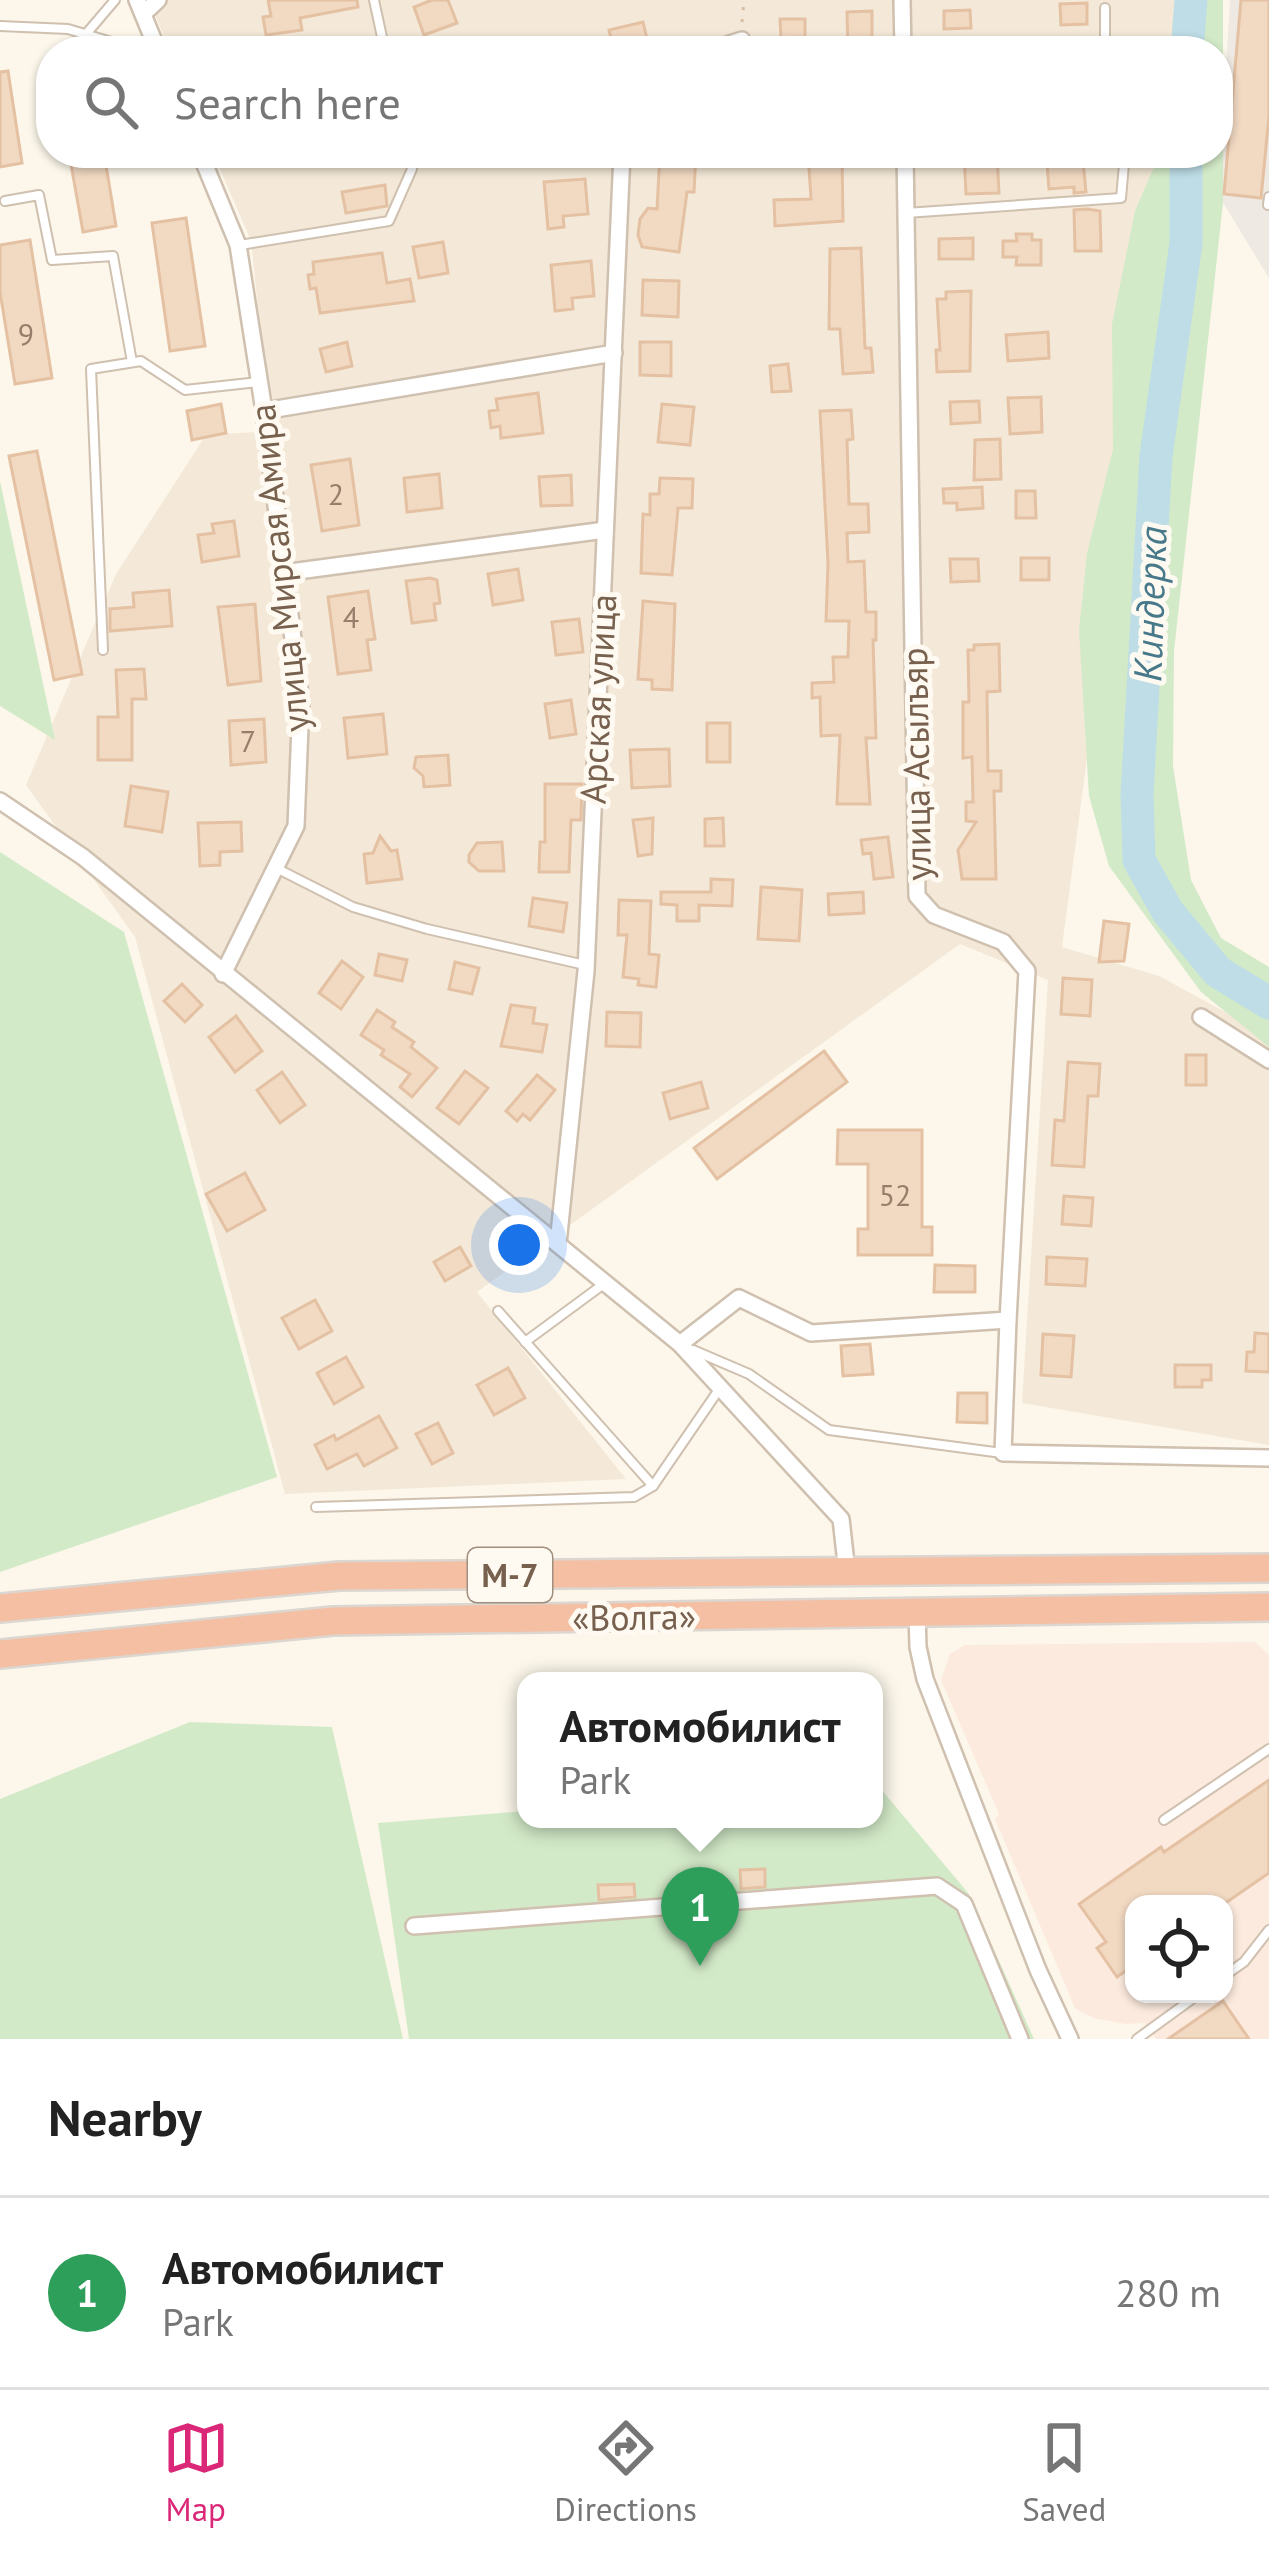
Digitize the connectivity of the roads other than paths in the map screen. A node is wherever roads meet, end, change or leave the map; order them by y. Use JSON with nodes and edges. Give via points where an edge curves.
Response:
{"nodes":[{"id":1,"x":115,"y":0,"type":"edge"},
{"id":2,"x":158,"y":0,"type":"edge"},
{"id":3,"x":374,"y":0,"type":"edge"},
{"id":4,"x":902,"y":0,"type":"edge"},
{"id":5,"x":140,"y":7,"type":"edge"},
{"id":6,"x":1105,"y":8,"type":"dead end"},
{"id":7,"x":0,"y":26,"type":"edge"},
{"id":8,"x":86,"y":34,"type":"junction"},
{"id":9,"x":92,"y":36,"type":"edge"},
{"id":10,"x":152,"y":36,"type":"edge"},
{"id":11,"x":382,"y":36,"type":"edge"},
{"id":12,"x":903,"y":36,"type":"edge"},
{"id":13,"x":1106,"y":36,"type":"edge"},
{"id":14,"x":206,"y":168,"type":"edge"},
{"id":15,"x":412,"y":168,"type":"edge"},
{"id":16,"x":621,"y":168,"type":"edge"},
{"id":17,"x":904,"y":168,"type":"edge"},
{"id":18,"x":1124,"y":168,"type":"edge"},
{"id":19,"x":5,"y":201,"type":"dead end"},
{"id":20,"x":906,"y":213,"type":"junction"},
{"id":21,"x":238,"y":245,"type":"junction"},
{"id":22,"x":614,"y":352,"type":"junction"},
{"id":23,"x":132,"y":362,"type":"junction"},
{"id":24,"x":260,"y":382,"type":"junction"},
{"id":25,"x":264,"y":410,"type":"junction"},
{"id":26,"x":605,"y":530,"type":"junction"},
{"id":27,"x":284,"y":573,"type":"junction"},
{"id":28,"x":103,"y":650,"type":"dead end"},
{"id":29,"x":0,"y":801,"type":"edge"},
{"id":30,"x":275,"y":868,"type":"junction"},
{"id":31,"x":586,"y":965,"type":"junction"},
{"id":32,"x":224,"y":974,"type":"junction"},
{"id":33,"x":1201,"y":1017,"type":"dead end"},
{"id":34,"x":1269,"y":1060,"type":"edge"},
{"id":35,"x":558,"y":1244,"type":"junction"},
{"id":36,"x":605,"y":1282,"type":"junction"},
{"id":37,"x":498,"y":1311,"type":"dead end"},
{"id":38,"x":1008,"y":1320,"type":"junction"},
{"id":39,"x":525,"y":1342,"type":"junction"},
{"id":40,"x":680,"y":1344,"type":"junction"},
{"id":41,"x":720,"y":1388,"type":"junction"},
{"id":42,"x":1003,"y":1454,"type":"junction"},
{"id":43,"x":1269,"y":1458,"type":"edge"},
{"id":44,"x":653,"y":1486,"type":"junction"},
{"id":45,"x":316,"y":1507,"type":"dead end"},
{"id":46,"x":1269,"y":1568,"type":"edge"},
{"id":47,"x":847,"y":1572,"type":"junction"},
{"id":48,"x":1269,"y":1607,"type":"edge"},
{"id":49,"x":0,"y":1608,"type":"edge"},
{"id":50,"x":916,"y":1613,"type":"junction"},
{"id":51,"x":0,"y":1654,"type":"edge"},
{"id":52,"x":1269,"y":1749,"type":"edge"},
{"id":53,"x":1164,"y":1820,"type":"dead end"},
{"id":54,"x":414,"y":1926,"type":"dead end"},
{"id":55,"x":1269,"y":1930,"type":"edge"},
{"id":56,"x":1233,"y":1970,"type":"edge"},
{"id":57,"x":1187,"y":2003,"type":"edge"},
{"id":58,"x":1020,"y":2039,"type":"edge"},
{"id":59,"x":1070,"y":2039,"type":"edge"},
{"id":60,"x":1137,"y":2039,"type":"edge"}],
"edges":[{"from":1,"to":8,"type":"lane"},
{"from":2,"to":5,"type":"street"},
{"from":3,"to":11,"type":"lane"},
{"from":4,"to":12,"type":"street"},
{"from":5,"to":10,"type":"street"},
{"from":6,"to":13,"type":"lane"},
{"from":7,"to":8,"type":"lane"},
{"from":8,"to":9,"type":"lane"},
{"from":14,"to":21,"type":"street","name":"улица Мирсая Амира"},
{"from":15,"to":21,"type":"lane","via":[[389,221]]},
{"from":16,"to":22,"type":"street","name":"Арская улица"},
{"from":17,"to":20,"type":"street","name":"улица Асылъяр"},
{"from":18,"to":20,"type":"lane","via":[[1121,198]]},
{"from":19,"to":23,"type":"lane","via":[[39,195],[52,260],[113,256]]},
{"from":20,"to":38,"type":"street","name":"улица Асылъяр","via":[[917,896],[934,915],[1003,942],[1027,971]]},
{"from":21,"to":24,"type":"street","name":"улица Мирсая Амира"},
{"from":22,"to":25,"type":"street"},
{"from":22,"to":26,"type":"street","name":"Арская улица"},
{"from":23,"to":24,"type":"lane","via":[[185,390]]},
{"from":23,"to":28,"type":"lane","via":[[91,369]]},
{"from":24,"to":25,"type":"street","name":"улица Мирсая Амира"},
{"from":25,"to":27,"type":"street","name":"улица Мирсая Амира"},
{"from":26,"to":27,"type":"street"},
{"from":26,"to":31,"type":"street","name":"Арская улица"},
{"from":27,"to":30,"type":"street","name":"улица Мирсая Амира","via":[[301,702],[296,826]]},
{"from":29,"to":32,"type":"street","via":[[83,857]]},
{"from":30,"to":31,"type":"lane","via":[[353,908]]},
{"from":30,"to":32,"type":"street","name":"улица Мирсая Амира"},
{"from":31,"to":35,"type":"street","name":"Арская улица"},
{"from":32,"to":35,"type":"street"},
{"from":33,"to":34,"type":"street"},
{"from":35,"to":36,"type":"street"},
{"from":36,"to":39,"type":"lane"},
{"from":36,"to":40,"type":"street"},
{"from":37,"to":39,"type":"lane"},
{"from":38,"to":40,"type":"street","via":[[811,1333],[739,1298]]},
{"from":38,"to":42,"type":"street"},
{"from":39,"to":44,"type":"lane"},
{"from":40,"to":41,"type":"street"},
{"from":40,"to":42,"type":"lane","via":[[748,1374],[830,1430]]},
{"from":41,"to":44,"type":"lane"},
{"from":41,"to":47,"type":"street","via":[[842,1519]]},
{"from":42,"to":43,"type":"street"},
{"from":44,"to":45,"type":"lane","via":[[634,1497]]},
{"from":46,"to":47,"type":"highway","name":"«Волга»","number":"М-7"},
{"from":47,"to":49,"type":"highway","name":"«Волга»","number":"М-7","via":[[339,1576]]},
{"from":48,"to":50,"type":"highway","name":"«Волга»","number":"М-7"},
{"from":50,"to":51,"type":"highway","name":"«Волга»","number":"М-7","via":[[333,1621]]},
{"from":50,"to":59,"type":"street","via":[[925,1679]]},
{"from":52,"to":53,"type":"lane"},
{"from":54,"to":58,"type":"street","via":[[937,1886],[964,1904]]},
{"from":55,"to":56,"type":"lane"},
{"from":57,"to":60,"type":"lane"}]}
